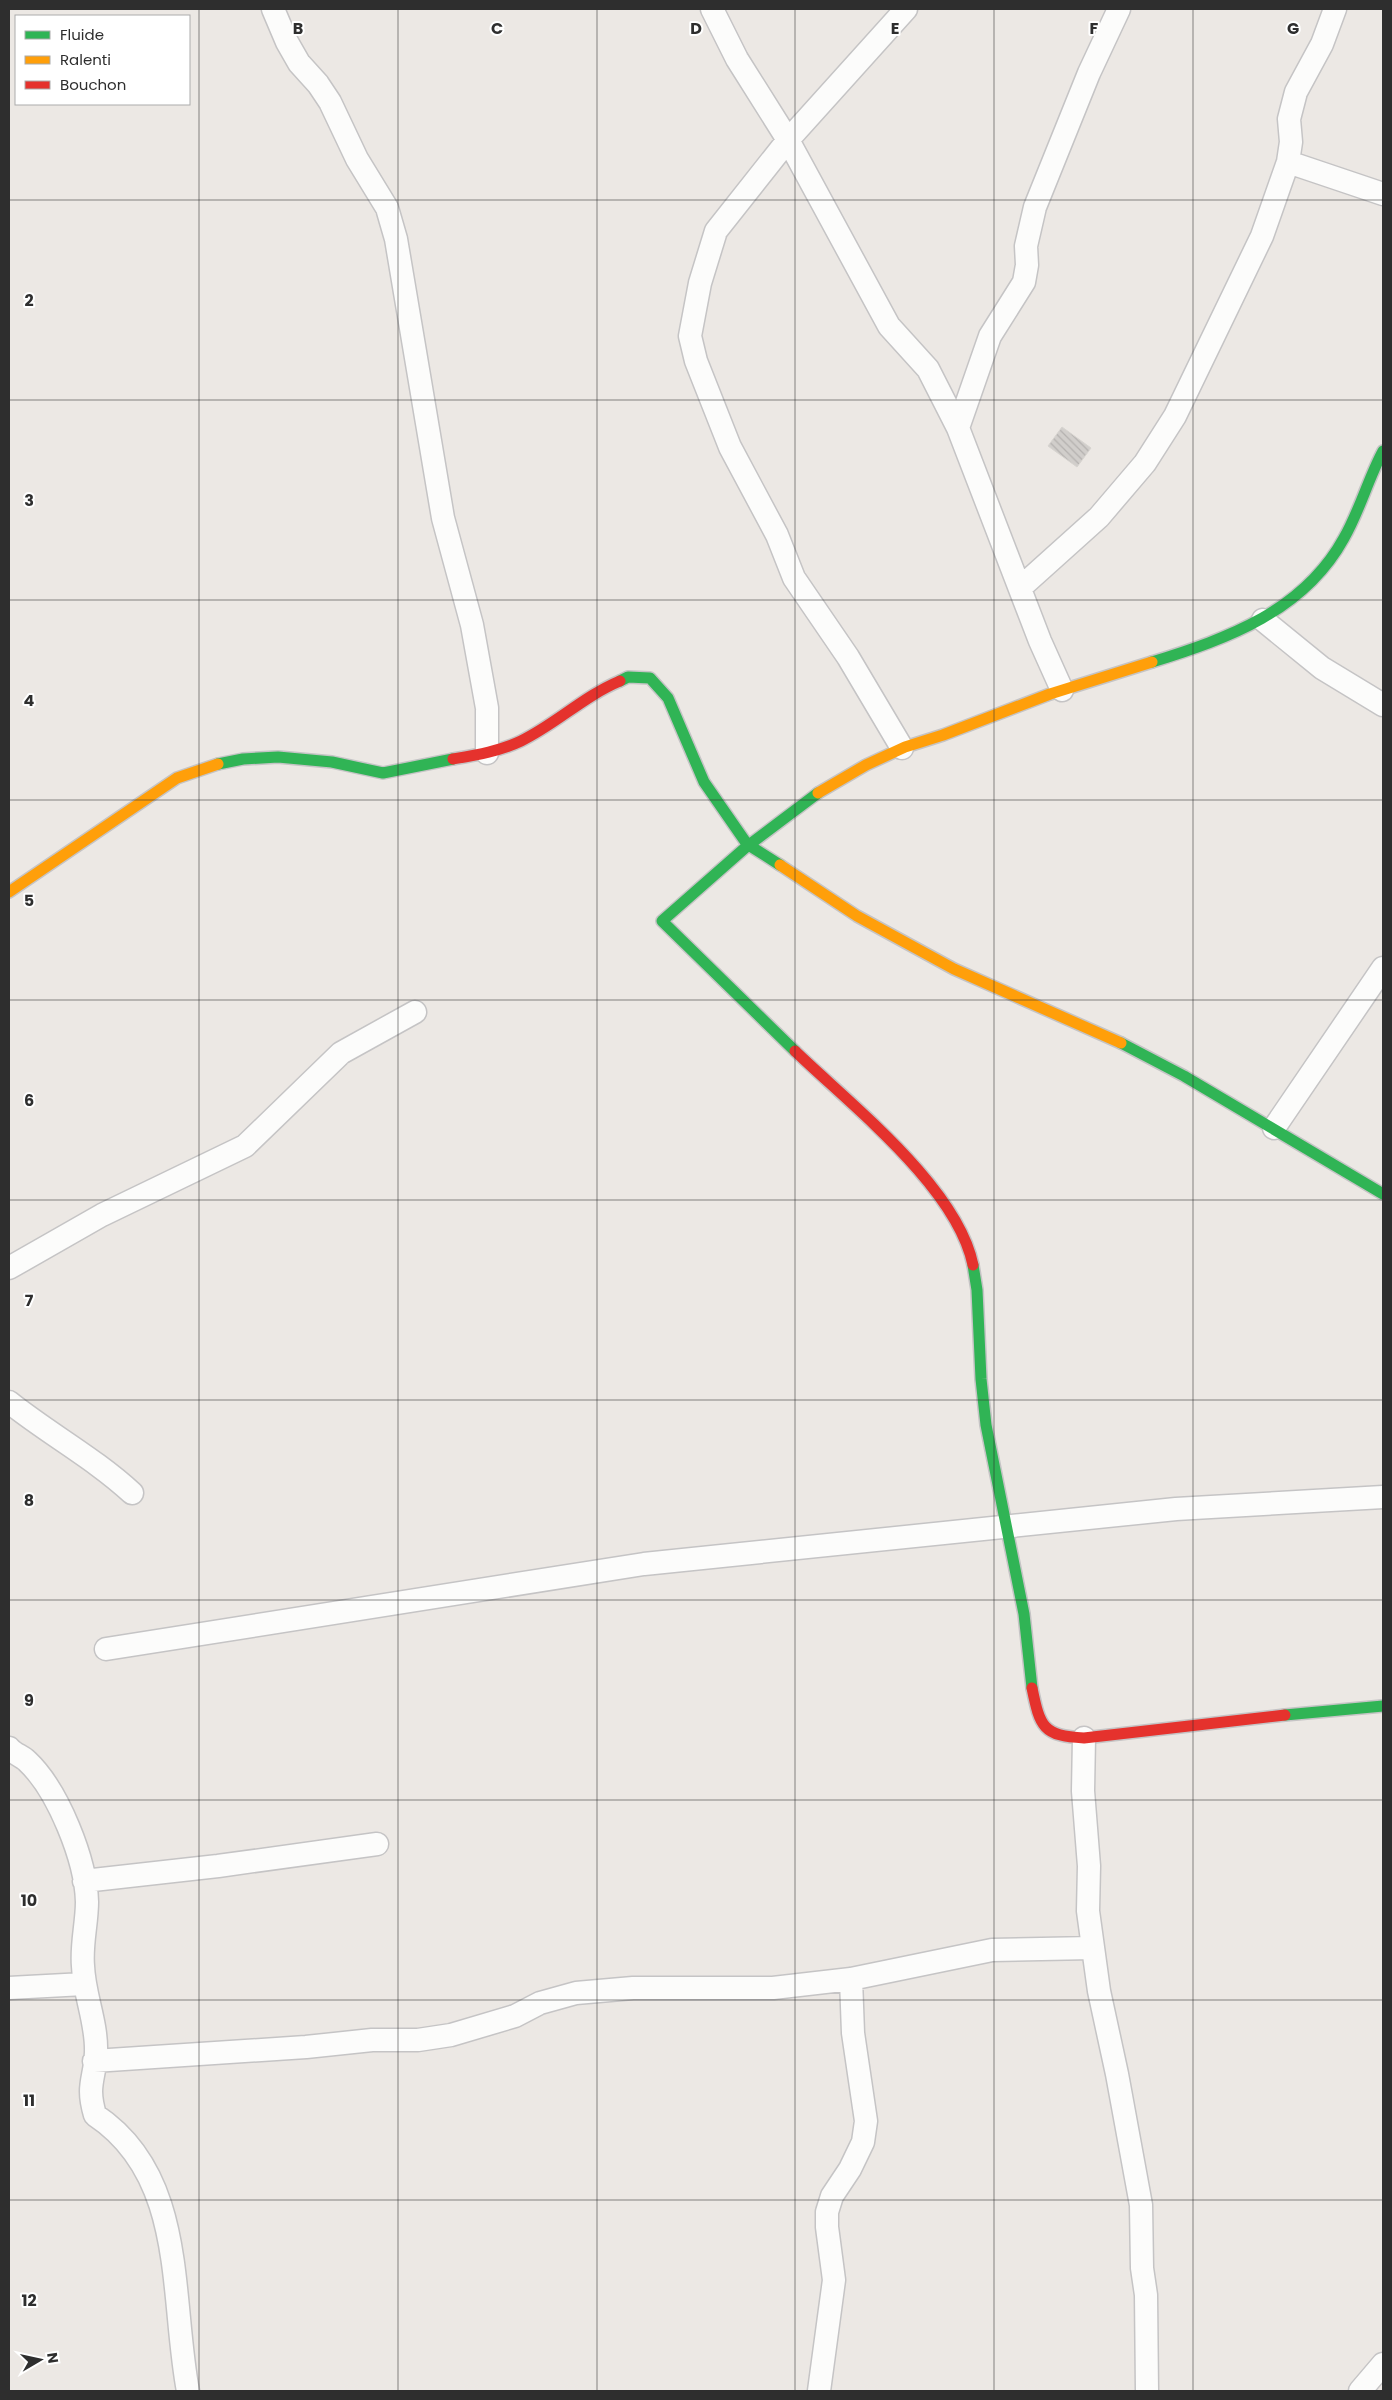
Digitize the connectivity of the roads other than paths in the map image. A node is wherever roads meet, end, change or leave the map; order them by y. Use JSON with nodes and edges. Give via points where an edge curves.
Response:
{"nodes":[{"id":1,"x":273,"y":9,"type":"edge"},
{"id":2,"x":712,"y":9,"type":"edge"},
{"id":3,"x":906,"y":9,"type":"edge"},
{"id":4,"x":1118,"y":9,"type":"edge"},
{"id":5,"x":1335,"y":9,"type":"edge"},
{"id":6,"x":788,"y":140,"type":"junction"},
{"id":7,"x":1288,"y":162,"type":"junction"},
{"id":8,"x":1383,"y":194,"type":"edge"},
{"id":9,"x":958,"y":428,"type":"junction"},
{"id":10,"x":1383,"y":451,"type":"edge"},
{"id":11,"x":1020,"y":588,"type":"junction"},
{"id":12,"x":1263,"y":620,"type":"junction"},
{"id":13,"x":1062,"y":690,"type":"junction"},
{"id":14,"x":1383,"y":705,"type":"edge"},
{"id":15,"x":902,"y":748,"type":"junction"},
{"id":16,"x":488,"y":753,"type":"junction"},
{"id":17,"x":747,"y":844,"type":"junction"},
{"id":18,"x":9,"y":892,"type":"edge"},
{"id":19,"x":1383,"y":968,"type":"edge"},
{"id":20,"x":415,"y":1012,"type":"dead end"},
{"id":21,"x":1274,"y":1128,"type":"junction"},
{"id":22,"x":1383,"y":1194,"type":"edge"},
{"id":23,"x":9,"y":1268,"type":"edge"},
{"id":24,"x":9,"y":1402,"type":"edge"},
{"id":25,"x":132,"y":1493,"type":"dead end"},
{"id":26,"x":1383,"y":1497,"type":"edge"},
{"id":27,"x":1006,"y":1525,"type":"junction"},
{"id":28,"x":106,"y":1649,"type":"dead end"},
{"id":29,"x":1383,"y":1706,"type":"edge"},
{"id":30,"x":1084,"y":1738,"type":"junction"},
{"id":31,"x":9,"y":1748,"type":"edge"},
{"id":32,"x":377,"y":1844,"type":"dead end"},
{"id":33,"x":84,"y":1881,"type":"junction"},
{"id":34,"x":1092,"y":1948,"type":"junction"},
{"id":35,"x":851,"y":1979,"type":"junction"},
{"id":36,"x":84,"y":1984,"type":"junction"},
{"id":37,"x":9,"y":1988,"type":"edge"},
{"id":38,"x":94,"y":2061,"type":"junction"},
{"id":39,"x":1383,"y":2364,"type":"edge"},
{"id":40,"x":188,"y":2391,"type":"edge"},
{"id":41,"x":819,"y":2391,"type":"edge"},
{"id":42,"x":1147,"y":2391,"type":"edge"},
{"id":43,"x":1360,"y":2391,"type":"edge"}],
"edges":[{"from":1,"to":16,"type":"street","via":[[287,42],[330,102],[357,159],[387,208],[396,239],[443,518],[472,626],[487,708]]},
{"from":2,"to":6,"type":"street","via":[[737,59]]},
{"from":3,"to":6,"type":"street"},
{"from":4,"to":9,"type":"street","via":[[1035,208],[1026,246],[1024,282],[990,336]]},
{"from":5,"to":7,"type":"street","via":[[1322,44],[1296,92],[1289,119]]},
{"from":6,"to":9,"type":"street","via":[[878,308],[889,326],[928,369]]},
{"from":6,"to":15,"type":"street","via":[[716,231],[707,254],[692,319],[692,347],[730,446],[777,535],[794,578],[848,657]]},
{"from":7,"to":8,"type":"street"},
{"from":7,"to":11,"type":"street","via":[[1262,236],[1175,416],[1145,463],[1099,517]]},
{"from":9,"to":11,"type":"street"},
{"from":10,"to":12,"type":"street","via":[[1342,542],[1317,578],[1288,604]]},
{"from":11,"to":13,"type":"street"},
{"from":12,"to":13,"type":"street","via":[[1188,649]]},
{"from":12,"to":14,"type":"street","via":[[1322,668]]},
{"from":13,"to":15,"type":"street"},
{"from":15,"to":17,"type":"street","via":[[860,768],[809,799]]},
{"from":16,"to":17,"type":"street","via":[[521,742],[602,688],[628,677],[650,678],[668,698],[704,782]]},
{"from":16,"to":18,"type":"street","via":[[382,774],[332,762],[278,758],[243,759],[210,765],[177,778]]},
{"from":17,"to":21,"type":"street","via":[[857,916],[954,969],[1099,1032]]},
{"from":17,"to":27,"type":"street","via":[[662,921],[894,1148],[957,1223],[970,1254],[980,1324],[982,1396],[997,1491]]},
{"from":19,"to":21,"type":"street"},
{"from":20,"to":23,"type":"street","via":[[341,1053],[245,1146],[102,1215]]},
{"from":21,"to":22,"type":"street"},
{"from":24,"to":25,"type":"street","via":[[42,1428],[104,1467]]},
{"from":26,"to":27,"type":"street","via":[[1238,1504]]},
{"from":27,"to":28,"type":"street","via":[[644,1564]]},
{"from":27,"to":30,"type":"street","via":[[1039,1713],[1044,1726],[1053,1735]]},
{"from":29,"to":30,"type":"street"},
{"from":30,"to":34,"type":"street","via":[[1083,1791]]},
{"from":31,"to":33,"type":"street","via":[[28,1762],[54,1798],[74,1838]]},
{"from":32,"to":33,"type":"street"},
{"from":33,"to":36,"type":"street","via":[[87,1902],[82,1964]]},
{"from":34,"to":35,"type":"street","via":[[992,1950]]},
{"from":34,"to":42,"type":"street","via":[[1141,2205]]},
{"from":35,"to":38,"type":"street","via":[[773,1988],[633,1988],[576,1993],[470,2030],[418,2040],[372,2040]]},
{"from":35,"to":41,"type":"street","via":[[853,2033],[866,2121],[863,2142],[850,2170],[832,2196],[828,2212],[834,2280]]},
{"from":36,"to":37,"type":"street"},
{"from":36,"to":38,"type":"street","via":[[94,2019]]},
{"from":38,"to":40,"type":"street","via":[[90,2096],[95,2115],[112,2126],[144,2166],[156,2188],[165,2218],[172,2251]]},
{"from":39,"to":43,"type":"street"}]}
